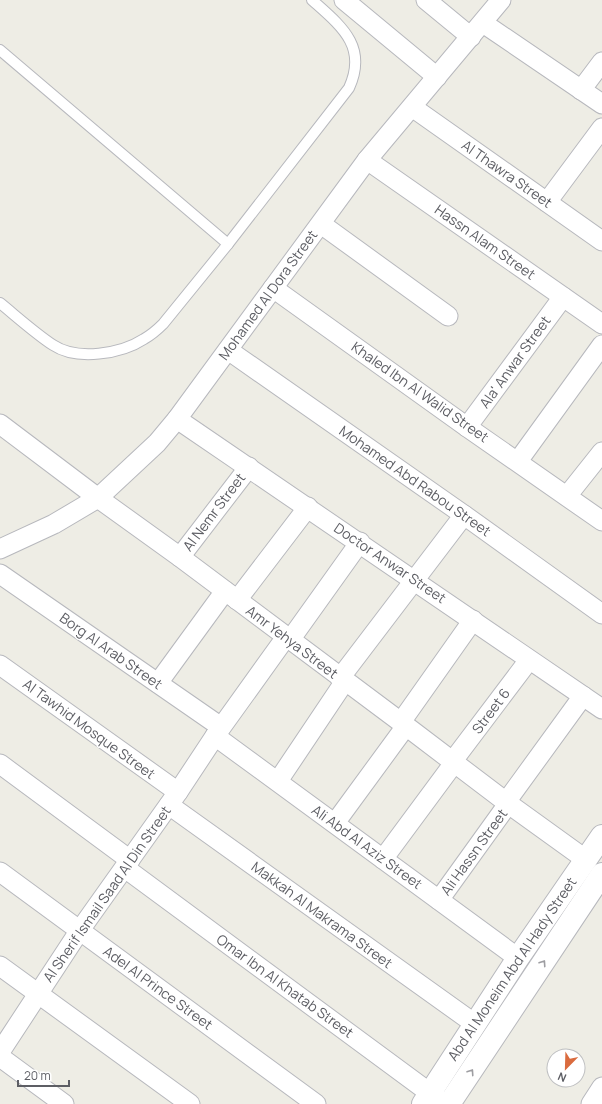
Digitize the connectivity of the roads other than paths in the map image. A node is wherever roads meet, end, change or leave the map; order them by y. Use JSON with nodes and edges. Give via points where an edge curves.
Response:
{"nodes":[{"id":1,"x":312,"y":0,"type":"edge"},
{"id":2,"x":344,"y":0,"type":"edge"},
{"id":3,"x":426,"y":0,"type":"edge"},
{"id":4,"x":501,"y":0,"type":"edge"},
{"id":5,"x":483,"y":22,"type":"junction"},
{"id":6,"x":471,"y":37,"type":"junction"},
{"id":7,"x":0,"y":50,"type":"edge"},
{"id":8,"x":602,"y":62,"type":"edge"},
{"id":9,"x":437,"y":77,"type":"junction"},
{"id":10,"x":581,"y":90,"type":"junction"},
{"id":11,"x":602,"y":104,"type":"edge"},
{"id":12,"x":412,"y":107,"type":"junction"},
{"id":13,"x":602,"y":128,"type":"edge"},
{"id":14,"x":367,"y":160,"type":"junction"},
{"id":15,"x":548,"y":202,"type":"junction"},
{"id":16,"x":320,"y":224,"type":"junction"},
{"id":17,"x":602,"y":240,"type":"edge"},
{"id":18,"x":228,"y":244,"type":"junction"},
{"id":19,"x":273,"y":288,"type":"junction"},
{"id":20,"x":563,"y":297,"type":"junction"},
{"id":21,"x":0,"y":303,"type":"edge"},
{"id":22,"x":448,"y":316,"type":"dead end"},
{"id":23,"x":602,"y":324,"type":"edge"},
{"id":24,"x":602,"y":345,"type":"edge"},
{"id":25,"x":228,"y":350,"type":"junction"},
{"id":26,"x":177,"y":419,"type":"junction"},
{"id":27,"x":0,"y":424,"type":"edge"},
{"id":28,"x":467,"y":427,"type":"junction"},
{"id":29,"x":602,"y":452,"type":"edge"},
{"id":30,"x":518,"y":461,"type":"junction"},
{"id":31,"x":249,"y":467,"type":"junction"},
{"id":32,"x":567,"y":496,"type":"junction"},
{"id":33,"x":98,"y":498,"type":"junction"},
{"id":34,"x":308,"y":507,"type":"junction"},
{"id":35,"x":464,"y":515,"type":"junction"},
{"id":36,"x":602,"y":521,"type":"edge"},
{"id":37,"x":360,"y":542,"type":"junction"},
{"id":38,"x":0,"y":549,"type":"edge"},
{"id":39,"x":180,"y":558,"type":"junction"},
{"id":40,"x":0,"y":574,"type":"edge"},
{"id":41,"x":415,"y":580,"type":"junction"},
{"id":42,"x":231,"y":596,"type":"junction"},
{"id":43,"x":602,"y":614,"type":"edge"},
{"id":44,"x":473,"y":620,"type":"junction"},
{"id":45,"x":288,"y":639,"type":"junction"},
{"id":46,"x":529,"y":660,"type":"junction"},
{"id":47,"x":0,"y":665,"type":"edge"},
{"id":48,"x":343,"y":679,"type":"junction"},
{"id":49,"x":158,"y":683,"type":"junction"},
{"id":50,"x":584,"y":696,"type":"junction"},
{"id":51,"x":602,"y":709,"type":"edge"},
{"id":52,"x":403,"y":724,"type":"junction"},
{"id":53,"x":218,"y":731,"type":"junction"},
{"id":54,"x":453,"y":762,"type":"junction"},
{"id":55,"x":0,"y":765,"type":"edge"},
{"id":56,"x":278,"y":781,"type":"junction"},
{"id":57,"x":173,"y":799,"type":"junction"},
{"id":58,"x":507,"y":803,"type":"junction"},
{"id":59,"x":336,"y":824,"type":"junction"},
{"id":60,"x":602,"y":836,"type":"edge"},
{"id":61,"x":383,"y":859,"type":"junction"},
{"id":62,"x":585,"y":859,"type":"junction"},
{"id":63,"x":127,"y":864,"type":"junction"},
{"id":64,"x":0,"y":872,"type":"edge"},
{"id":65,"x":602,"y":874,"type":"edge"},
{"id":66,"x":439,"y":900,"type":"junction"},
{"id":67,"x":80,"y":930,"type":"junction"},
{"id":68,"x":518,"y":958,"type":"junction"},
{"id":69,"x":0,"y":966,"type":"edge"},
{"id":70,"x":39,"y":993,"type":"junction"},
{"id":71,"x":475,"y":1024,"type":"junction"},
{"id":72,"x":0,"y":1051,"type":"edge"},
{"id":73,"x":0,"y":1057,"type":"edge"},
{"id":74,"x":602,"y":1087,"type":"edge"},
{"id":75,"x":432,"y":1100,"type":"edge"},
{"id":76,"x":64,"y":1104,"type":"edge"},
{"id":77,"x":190,"y":1104,"type":"edge"},
{"id":78,"x":316,"y":1104,"type":"edge"},
{"id":79,"x":449,"y":1104,"type":"edge"},
{"id":80,"x":591,"y":1104,"type":"edge"}],
"edges":[{"from":1,"to":18,"type":"lane","via":[[350,40],[355,60],[353,79],[343,96]]},
{"from":2,"to":9,"type":"street"},
{"from":3,"to":6,"type":"street"},
{"from":4,"to":5,"type":"street","name":"Mohamed Al Dora Street"},
{"from":5,"to":6,"type":"street","name":"Mohamed Al Dora Street"},
{"from":5,"to":10,"type":"street"},
{"from":6,"to":9,"type":"street","name":"Mohamed Al Dora Street"},
{"from":7,"to":18,"type":"lane"},
{"from":8,"to":10,"type":"street"},
{"from":9,"to":12,"type":"street","name":"Mohamed Al Dora Street"},
{"from":10,"to":11,"type":"street"},
{"from":12,"to":14,"type":"street","name":"Mohamed Al Dora Street"},
{"from":12,"to":15,"type":"street","name":"Al Thawra Street"},
{"from":13,"to":15,"type":"street"},
{"from":14,"to":16,"type":"street","name":"Mohamed Al Dora Street"},
{"from":14,"to":20,"type":"street","name":"Hassn Alam Street"},
{"from":15,"to":17,"type":"street","name":"Al Thawra Street"},
{"from":16,"to":19,"type":"street","name":"Mohamed Al Dora Street"},
{"from":16,"to":22,"type":"street"},
{"from":18,"to":21,"type":"lane","via":[[154,333],[132,346],[119,350],[87,355],[61,349]]},
{"from":19,"to":25,"type":"street","name":"Mohamed Al Dora Street"},
{"from":19,"to":28,"type":"street","name":"Khaled Ibn Al Walid Street"},
{"from":20,"to":23,"type":"street","name":"Hassn Alam Street"},
{"from":20,"to":28,"type":"street","name":"Ala' Anwar Street"},
{"from":24,"to":30,"type":"street"},
{"from":25,"to":26,"type":"street","name":"Mohamed Al Dora Street"},
{"from":25,"to":35,"type":"street","name":"Mohamed Abd Rabou Street"},
{"from":26,"to":31,"type":"street","name":"Doctor Anwar Street"},
{"from":26,"to":33,"type":"street","name":"Mohamed Al Dora Street","via":[[157,443]]},
{"from":27,"to":33,"type":"street","name":"Amr Yehya Street"},
{"from":28,"to":30,"type":"street","name":"Khaled Ibn Al Walid Street"},
{"from":29,"to":32,"type":"street"},
{"from":30,"to":32,"type":"street","name":"Khaled Ibn Al Walid Street"},
{"from":31,"to":34,"type":"street","name":"Doctor Anwar Street"},
{"from":31,"to":39,"type":"street","name":"Al Nemr Street"},
{"from":32,"to":36,"type":"street","name":"Khaled Ibn Al Walid Street"},
{"from":33,"to":38,"type":"street","name":"Mohamed Al Dora Street","via":[[54,524]]},
{"from":33,"to":39,"type":"street","name":"Amr Yehya Street"},
{"from":34,"to":37,"type":"street","name":"Doctor Anwar Street"},
{"from":34,"to":42,"type":"street"},
{"from":35,"to":41,"type":"street"},
{"from":35,"to":43,"type":"street","name":"Mohamed Abd Rabou Street"},
{"from":37,"to":41,"type":"street","name":"Doctor Anwar Street"},
{"from":37,"to":45,"type":"street","name":"Al Sherif Ismail Saad Al Din Street"},
{"from":39,"to":42,"type":"street","name":"Amr Yehya Street"},
{"from":40,"to":49,"type":"street","name":"Borg Al Arab Street"},
{"from":41,"to":44,"type":"street","name":"Doctor Anwar Street"},
{"from":41,"to":48,"type":"street"},
{"from":42,"to":45,"type":"street","name":"Amr Yehya Street"},
{"from":42,"to":49,"type":"street"},
{"from":44,"to":46,"type":"street","name":"Doctor Anwar Street"},
{"from":44,"to":52,"type":"street"},
{"from":45,"to":48,"type":"street","name":"Amr Yehya Street"},
{"from":45,"to":53,"type":"street","name":"Al Sherif Ismail Saad Al Din Street"},
{"from":46,"to":50,"type":"street","name":"Doctor Anwar Street"},
{"from":46,"to":54,"type":"street","name":"Street 6"},
{"from":47,"to":57,"type":"street","name":"Al Tawhid Mosque Street"},
{"from":48,"to":52,"type":"street","name":"Amr Yehya Street"},
{"from":48,"to":56,"type":"street"},
{"from":49,"to":53,"type":"street","name":"Borg Al Arab Street"},
{"from":50,"to":51,"type":"street","name":"Doctor Anwar Street"},
{"from":50,"to":58,"type":"street","name":"Ali Hassn Street"},
{"from":52,"to":54,"type":"street","name":"Amr Yehya Street"},
{"from":52,"to":59,"type":"street"},
{"from":53,"to":56,"type":"street","name":"Ali Abd Al Aziz Street"},
{"from":53,"to":57,"type":"street","name":"Al Sherif Ismail Saad Al Din Street"},
{"from":54,"to":58,"type":"street","name":"Amr Yehya Street"},
{"from":54,"to":61,"type":"street","name":"Street 6"},
{"from":55,"to":63,"type":"street","name":"Omar Ibn Al Khatab Street"},
{"from":56,"to":59,"type":"street","name":"Ali Abd Al Aziz Street"},
{"from":57,"to":63,"type":"street","name":"Al Sherif Ismail Saad Al Din Street"},
{"from":57,"to":71,"type":"street","name":"Makkah Al Makrama Street"},
{"from":58,"to":62,"type":"street","name":"Amr Yehya Street"},
{"from":58,"to":66,"type":"street","name":"Ali Hassn Street"},
{"from":59,"to":61,"type":"street","name":"Ali Abd Al Aziz Street"},
{"from":60,"to":62,"type":"street","name":"Abd Al Moneim Abd Al Hady Street"},
{"from":61,"to":66,"type":"street","name":"Ali Abd Al Aziz Street"},
{"from":62,"to":68,"type":"street","name":"Abd Al Moneim Abd Al Hady Street"},
{"from":63,"to":67,"type":"street","name":"Al Sherif Ismail Saad Al Din Street"},
{"from":63,"to":75,"type":"street","name":"Omar Ibn Al Khatab Street"},
{"from":64,"to":67,"type":"street","name":"Adel Al Prince Street"},
{"from":79,"to":65,"type":"street","name":"Abd Al Moneim Abd Al Hady Street","one_way":true},
{"from":66,"to":68,"type":"street","name":"Ali Abd Al Aziz Street"},
{"from":67,"to":70,"type":"street","name":"Al Sherif Ismail Saad Al Din Street"},
{"from":67,"to":78,"type":"street","name":"Adel Al Prince Street"},
{"from":68,"to":71,"type":"street","name":"Abd Al Moneim Abd Al Hady Street"},
{"from":69,"to":70,"type":"street"},
{"from":70,"to":72,"type":"street","name":"Al Sherif Ismail Saad Al Din Street"},
{"from":70,"to":77,"type":"street"},
{"from":71,"to":75,"type":"street","name":"Abd Al Moneim Abd Al Hady Street"},
{"from":73,"to":76,"type":"street"},
{"from":74,"to":80,"type":"street"}]}
